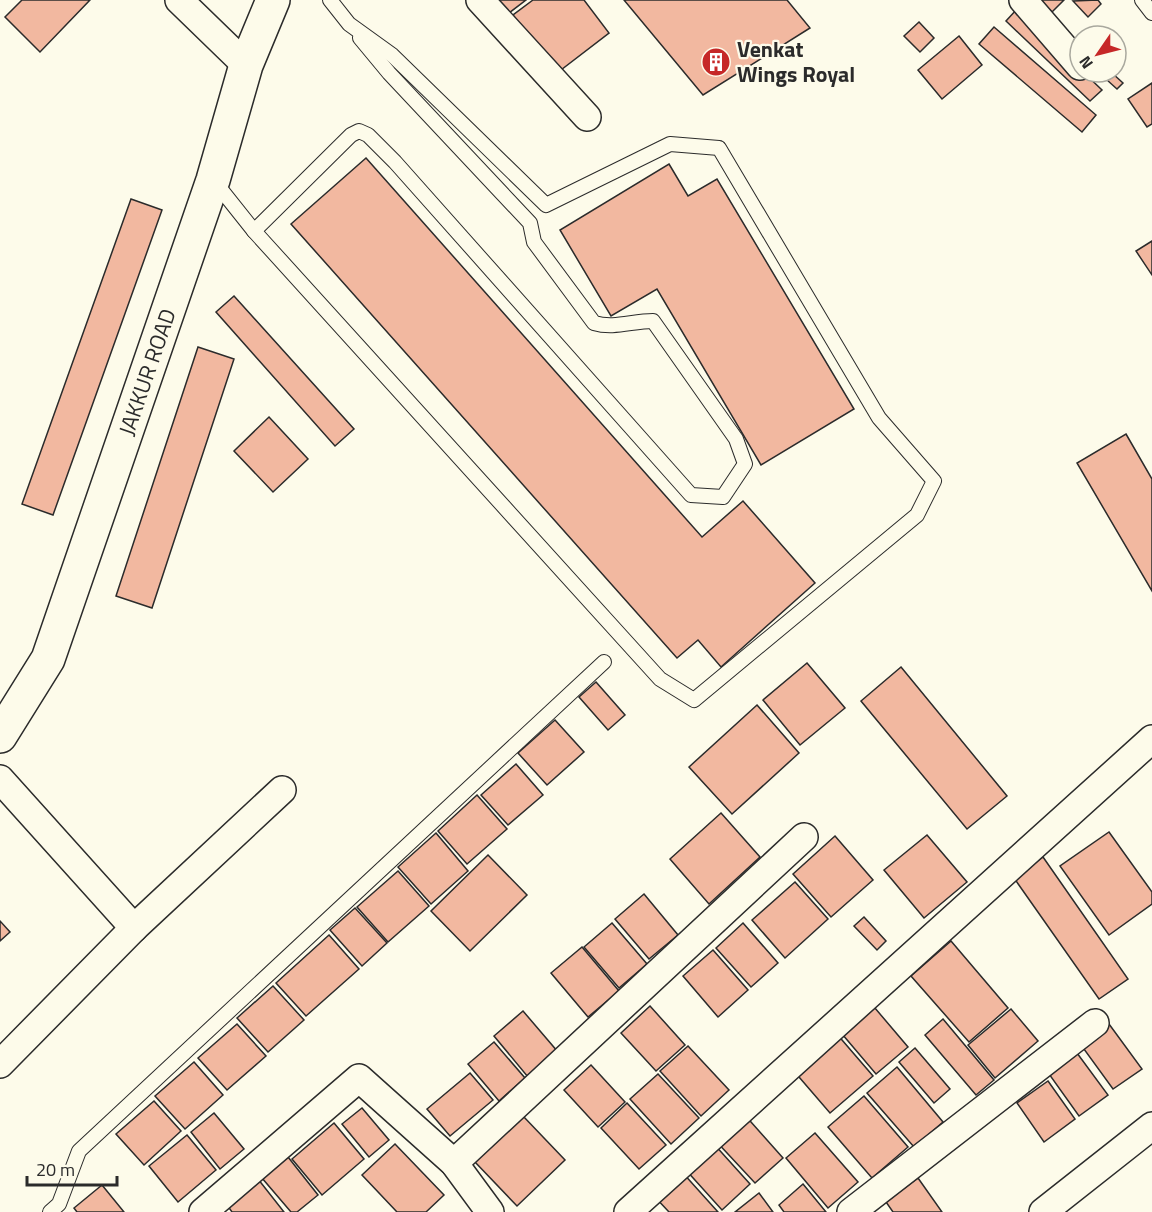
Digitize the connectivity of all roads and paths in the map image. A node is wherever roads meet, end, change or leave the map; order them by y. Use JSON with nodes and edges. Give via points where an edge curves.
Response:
{"nodes":[{"id":1,"x":179,"y":0,"type":"edge"},
{"id":2,"x":273,"y":0,"type":"edge"},
{"id":3,"x":330,"y":0,"type":"edge"},
{"id":4,"x":480,"y":0,"type":"edge"},
{"id":5,"x":1023,"y":0,"type":"edge"},
{"id":6,"x":1142,"y":0,"type":"edge"},
{"id":7,"x":1152,"y":13,"type":"edge"},
{"id":8,"x":350,"y":24,"type":"junction"},
{"id":9,"x":1068,"y":52,"type":"edge"},
{"id":10,"x":246,"y":65,"type":"junction"},
{"id":11,"x":586,"y":117,"type":"dead end"},
{"id":12,"x":213,"y":180,"type":"junction"},
{"id":13,"x":254,"y":231,"type":"junction"},
{"id":14,"x":604,"y":662,"type":"dead end"},
{"id":15,"x":0,"y":736,"type":"edge"},
{"id":16,"x":1152,"y":739,"type":"edge"},
{"id":17,"x":0,"y":779,"type":"edge"},
{"id":18,"x":282,"y":790,"type":"dead end"},
{"id":19,"x":804,"y":837,"type":"dead end"},
{"id":20,"x":134,"y":928,"type":"junction"},
{"id":21,"x":1095,"y":1023,"type":"dead end"},
{"id":22,"x":0,"y":1064,"type":"edge"},
{"id":23,"x":1152,"y":1126,"type":"edge"},
{"id":24,"x":454,"y":1162,"type":"junction"},
{"id":25,"x":50,"y":1212,"type":"edge"},
{"id":26,"x":203,"y":1212,"type":"edge"},
{"id":27,"x":490,"y":1212,"type":"edge"},
{"id":28,"x":628,"y":1212,"type":"edge"},
{"id":29,"x":851,"y":1212,"type":"edge"},
{"id":30,"x":1043,"y":1212,"type":"edge"}],
"edges":[{"from":1,"to":10,"type":"street"},
{"from":2,"to":10,"type":"street","name":"JAKKUR ROAD"},
{"from":3,"to":8,"type":"lane"},
{"from":4,"to":11,"type":"street"},
{"from":5,"to":9,"type":"street"},
{"from":6,"to":7,"type":"lane"},
{"from":8,"to":13,"type":"lane","via":[[388,73],[530,223],[534,242],[594,323],[609,327],[653,321],[736,438],[745,464],[723,497],[691,495],[368,135],[359,131],[351,135]]},
{"from":8,"to":13,"type":"lane","via":[[392,55],[546,205],[670,144],[719,148],[879,418],[934,481],[917,515],[694,700],[660,679]]},
{"from":10,"to":12,"type":"street","name":"JAKKUR ROAD"},
{"from":12,"to":13,"type":"lane"},
{"from":12,"to":15,"type":"street","name":"JAKKUR ROAD","via":[[48,659]]},
{"from":14,"to":25,"type":"lane","via":[[80,1151],[59,1204]]},
{"from":16,"to":28,"type":"street"},
{"from":17,"to":20,"type":"street"},
{"from":18,"to":20,"type":"street"},
{"from":19,"to":24,"type":"street"},
{"from":20,"to":22,"type":"street"},
{"from":21,"to":29,"type":"street"},
{"from":23,"to":30,"type":"street"},
{"from":24,"to":26,"type":"street","via":[[359,1078]]},
{"from":24,"to":27,"type":"street"}]}
